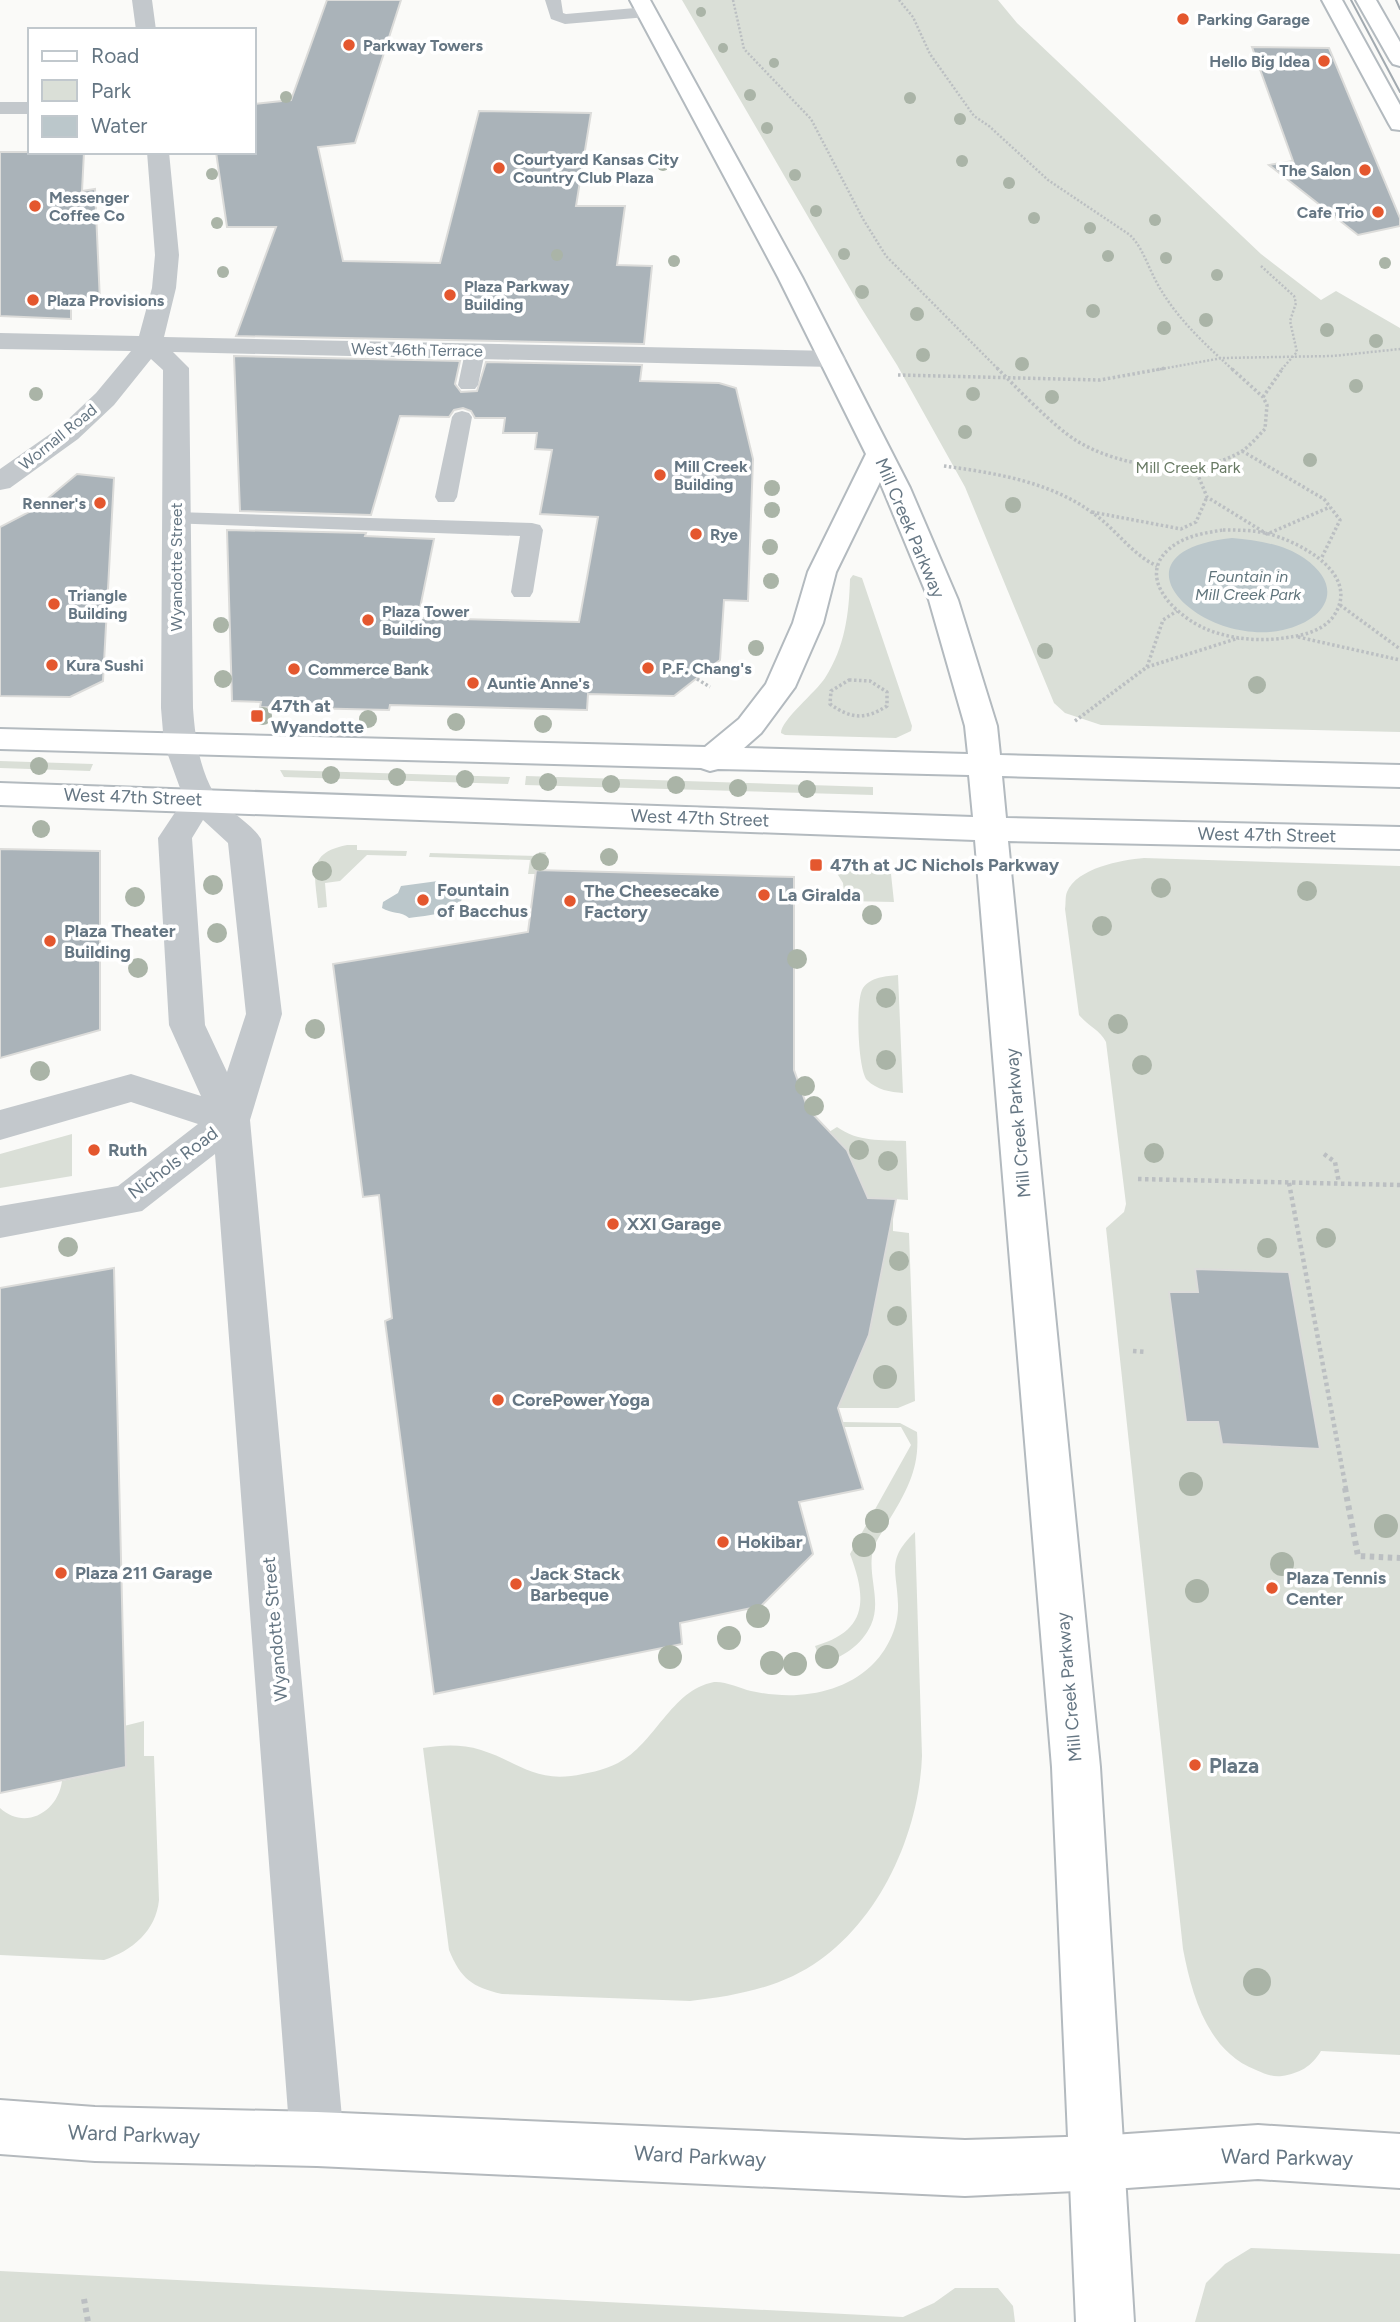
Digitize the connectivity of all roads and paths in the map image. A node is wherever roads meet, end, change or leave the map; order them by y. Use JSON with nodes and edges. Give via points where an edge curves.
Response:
{"nodes":[{"id":1,"x":142,"y":0,"type":"edge"},
{"id":2,"x":553,"y":0,"type":"edge"},
{"id":3,"x":733,"y":0,"type":"edge"},
{"id":4,"x":899,"y":0,"type":"edge"},
{"id":5,"x":1332,"y":0,"type":"edge"},
{"id":6,"x":1366,"y":0,"type":"edge"},
{"id":7,"x":643,"y":6,"type":"edge"},
{"id":8,"x":146,"y":28,"type":"edge"},
{"id":9,"x":1400,"y":60,"type":"edge"},
{"id":10,"x":0,"y":108,"type":"edge"},
{"id":11,"x":28,"y":108,"type":"edge"},
{"id":12,"x":1400,"y":124,"type":"edge"},
{"id":13,"x":158,"y":154,"type":"edge"},
{"id":14,"x":1261,"y":266,"type":"dead end"},
{"id":15,"x":0,"y":341,"type":"edge"},
{"id":16,"x":149,"y":345,"type":"junction"},
{"id":17,"x":1400,"y":349,"type":"edge"},
{"id":18,"x":475,"y":352,"type":"junction"},
{"id":19,"x":1290,"y":357,"type":"junction"},
{"id":20,"x":1222,"y":358,"type":"junction"},
{"id":21,"x":833,"y":359,"type":"junction"},
{"id":22,"x":898,"y":375,"type":"dead end"},
{"id":23,"x":1004,"y":375,"type":"junction"},
{"id":24,"x":468,"y":385,"type":"dead end"},
{"id":25,"x":1263,"y":397,"type":"junction"},
{"id":26,"x":462,"y":417,"type":"dead end"},
{"id":27,"x":1242,"y":451,"type":"junction"},
{"id":28,"x":880,"y":453,"type":"junction"},
{"id":29,"x":944,"y":466,"type":"dead end"},
{"id":30,"x":1195,"y":468,"type":"junction"},
{"id":31,"x":0,"y":482,"type":"edge"},
{"id":32,"x":446,"y":497,"type":"dead end"},
{"id":33,"x":1208,"y":497,"type":"junction"},
{"id":34,"x":1330,"y":507,"type":"junction"},
{"id":35,"x":1091,"y":512,"type":"junction"},
{"id":36,"x":176,"y":518,"type":"junction"},
{"id":37,"x":1191,"y":528,"type":"junction"},
{"id":38,"x":1267,"y":534,"type":"junction"},
{"id":39,"x":1197,"y":535,"type":"junction"},
{"id":40,"x":1321,"y":559,"type":"junction"},
{"id":41,"x":1157,"y":566,"type":"junction"},
{"id":42,"x":522,"y":592,"type":"dead end"},
{"id":43,"x":1340,"y":605,"type":"junction"},
{"id":44,"x":1177,"y":611,"type":"junction"},
{"id":45,"x":1297,"y":636,"type":"junction"},
{"id":46,"x":1240,"y":638,"type":"junction"},
{"id":47,"x":1400,"y":649,"type":"edge"},
{"id":48,"x":1400,"y":660,"type":"edge"},
{"id":49,"x":1147,"y":667,"type":"junction"},
{"id":50,"x":697,"y":679,"type":"dead end"},
{"id":51,"x":710,"y":687,"type":"dead end"},
{"id":52,"x":830,"y":704,"type":"joint"},
{"id":53,"x":1075,"y":721,"type":"dead end"},
{"id":54,"x":0,"y":739,"type":"edge"},
{"id":55,"x":180,"y":744,"type":"junction"},
{"id":56,"x":710,"y":760,"type":"junction"},
{"id":57,"x":1400,"y":766,"type":"edge"},
{"id":58,"x":986,"y":767,"type":"junction"},
{"id":59,"x":1334,"y":775,"type":"junction"},
{"id":60,"x":1400,"y":776,"type":"edge"},
{"id":61,"x":0,"y":793,"type":"edge"},
{"id":62,"x":200,"y":799,"type":"junction"},
{"id":63,"x":991,"y":829,"type":"junction"},
{"id":64,"x":1400,"y":838,"type":"edge"},
{"id":65,"x":231,"y":1120,"type":"junction"},
{"id":66,"x":0,"y":1125,"type":"edge"},
{"id":67,"x":1324,"y":1154,"type":"dead end"},
{"id":68,"x":1138,"y":1179,"type":"dead end"},
{"id":69,"x":1289,"y":1183,"type":"junction"},
{"id":70,"x":1339,"y":1184,"type":"junction"},
{"id":71,"x":1400,"y":1185,"type":"edge"},
{"id":72,"x":0,"y":1223,"type":"edge"},
{"id":73,"x":1133,"y":1352,"type":"dead end"},
{"id":74,"x":1146,"y":1352,"type":"dead end"},
{"id":75,"x":1400,"y":1558,"type":"edge"},
{"id":76,"x":0,"y":2127,"type":"edge"},
{"id":77,"x":317,"y":2139,"type":"junction"},
{"id":78,"x":1400,"y":2161,"type":"edge"},
{"id":79,"x":1098,"y":2163,"type":"junction"},
{"id":80,"x":84,"y":2299,"type":"dead end"},
{"id":81,"x":88,"y":2322,"type":"edge"},
{"id":82,"x":1105,"y":2322,"type":"edge"}],
"edges":[{"from":1,"to":8,"type":"street"},
{"from":2,"to":7,"type":"lane","via":[[556,16],[565,19]]},
{"from":3,"to":23,"type":"path","via":[[744,49],[811,119],[886,256]]},
{"from":4,"to":20,"type":"path","via":[[974,116],[1048,180],[1130,235],[1189,330]]},
{"from":5,"to":12,"type":"main road"},
{"from":6,"to":9,"type":"main road"},
{"from":7,"to":21,"type":"main road","name":"Mill Creek Parkway"},
{"from":10,"to":11,"type":"street"},
{"from":13,"to":16,"type":"street","name":"Wornall Road","via":[[167,255],[164,288]]},
{"from":14,"to":19,"type":"path","via":[[1294,296],[1289,323],[1297,352]]},
{"from":15,"to":16,"type":"street","name":"West 46th Terrace"},
{"from":16,"to":18,"type":"street","name":"West 46th Terrace"},
{"from":16,"to":31,"type":"street","name":"Wornall Road","via":[[105,399],[69,433]]},
{"from":16,"to":36,"type":"street","name":"Wyandotte Street","via":[[176,368]]},
{"from":17,"to":19,"type":"path"},
{"from":18,"to":21,"type":"street","name":"West 46th Terrace"},
{"from":18,"to":24,"type":"lane"},
{"from":19,"to":20,"type":"path"},
{"from":19,"to":25,"type":"path"},
{"from":20,"to":23,"type":"path","via":[[1100,380],[1025,380]]},
{"from":20,"to":25,"type":"path"},
{"from":21,"to":28,"type":"main road","name":"Mill Creek Parkway"},
{"from":22,"to":23,"type":"path"},
{"from":23,"to":30,"type":"path","via":[[1075,440],[1100,454],[1151,466]]},
{"from":25,"to":27,"type":"path","via":[[1265,429]]},
{"from":26,"to":32,"type":"lane"},
{"from":27,"to":30,"type":"path"},
{"from":27,"to":34,"type":"path","via":[[1324,499]]},
{"from":28,"to":56,"type":"main road","via":[[822,572],[808,623],[780,687],[750,726]]},
{"from":28,"to":58,"type":"main road","name":"Mill Creek Parkway","via":[[929,563],[981,726]]},
{"from":29,"to":35,"type":"path","via":[[988,471],[1026,482]]},
{"from":30,"to":33,"type":"path"},
{"from":33,"to":37,"type":"path"},
{"from":33,"to":38,"type":"path"},
{"from":34,"to":38,"type":"path"},
{"from":34,"to":40,"type":"path","via":[[1340,520]]},
{"from":35,"to":37,"type":"path"},
{"from":35,"to":41,"type":"path","via":[[1142,560]]},
{"from":36,"to":42,"type":"lane","via":[[532,530]]},
{"from":36,"to":55,"type":"street","name":"Wyandotte Street"},
{"from":37,"to":39,"type":"path"},
{"from":38,"to":39,"type":"path","via":[[1223,530]]},
{"from":38,"to":40,"type":"path"},
{"from":39,"to":41,"type":"path","via":[[1167,550]]},
{"from":40,"to":43,"type":"path","via":[[1338,579]]},
{"from":41,"to":44,"type":"path","via":[[1158,589]]},
{"from":43,"to":45,"type":"path","via":[[1317,629]]},
{"from":43,"to":47,"type":"path"},
{"from":44,"to":46,"type":"path","via":[[1196,625]]},
{"from":44,"to":49,"type":"path","via":[[1163,620]]},
{"from":45,"to":46,"type":"path"},
{"from":45,"to":48,"type":"path"},
{"from":46,"to":49,"type":"path"},
{"from":49,"to":53,"type":"path"},
{"from":50,"to":51,"type":"path"},
{"from":52,"to":52,"type":"path","via":[[831,691],[849,680],[870,681],[887,692],[887,706],[871,717],[846,716]]},
{"from":54,"to":55,"type":"main road"},
{"from":55,"to":56,"type":"main road"},
{"from":55,"to":62,"type":"street","name":"Wyandotte Street"},
{"from":56,"to":58,"type":"main road"},
{"from":57,"to":59,"type":"main road"},
{"from":58,"to":59,"type":"main road"},
{"from":58,"to":63,"type":"main road","name":"Mill Creek Parkway"},
{"from":59,"to":60,"type":"main road"},
{"from":61,"to":62,"type":"main road","name":"West 47th Street"},
{"from":62,"to":63,"type":"main road","name":"West 47th Street"},
{"from":62,"to":65,"type":"street","name":"Wyandotte Street","via":[[175,838],[187,1025]]},
{"from":62,"to":65,"type":"street","name":"Wyandotte Street","via":[[244,839],[264,1014]]},
{"from":63,"to":64,"type":"main road","name":"West 47th Street"},
{"from":63,"to":79,"type":"main road","name":"Mill Creek Parkway","via":[[1076,1767]]},
{"from":65,"to":66,"type":"street","name":"Nichols Road","via":[[131,1088]]},
{"from":65,"to":72,"type":"street","name":"Nichols Road","via":[[128,1200]]},
{"from":65,"to":77,"type":"street","name":"Wyandotte Street"},
{"from":67,"to":70,"type":"path","via":[[1335,1162]]},
{"from":68,"to":69,"type":"path"},
{"from":69,"to":70,"type":"path"},
{"from":69,"to":75,"type":"path","via":[[1357,1556]]},
{"from":70,"to":71,"type":"path"},
{"from":73,"to":74,"type":"path"},
{"from":76,"to":77,"type":"main road","name":"Ward Parkway"},
{"from":77,"to":79,"type":"main road","name":"Ward Parkway","via":[[965,2168]]},
{"from":78,"to":79,"type":"main road","name":"Ward Parkway","via":[[1258,2152]]},
{"from":79,"to":82,"type":"main road","name":"Mill Creek Parkway"},
{"from":80,"to":81,"type":"path"}]}
